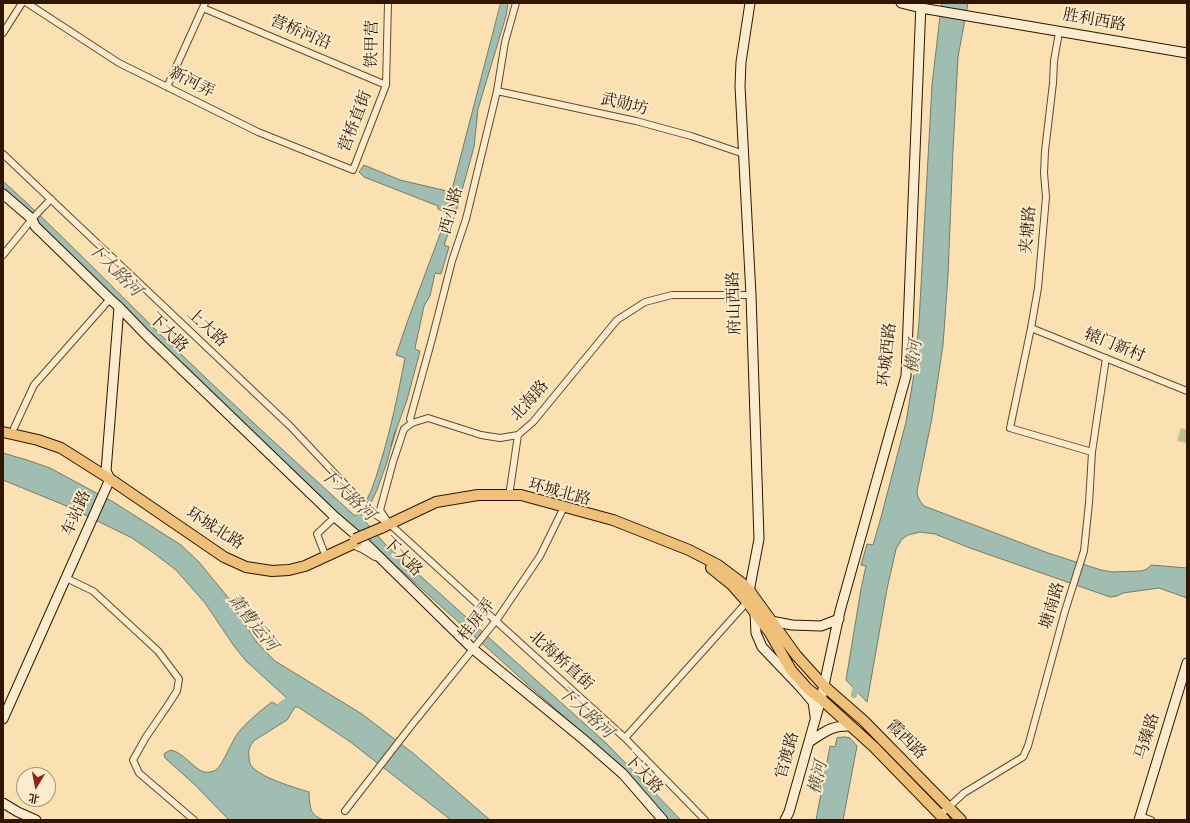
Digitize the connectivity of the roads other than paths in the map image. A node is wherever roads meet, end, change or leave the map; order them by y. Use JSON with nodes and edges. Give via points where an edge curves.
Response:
{"nodes":[{"id":1,"x":22,"y":3,"type":"edge"},
{"id":2,"x":27,"y":3,"type":"edge"},
{"id":3,"x":388,"y":3,"type":"edge"},
{"id":4,"x":516,"y":3,"type":"edge"},
{"id":5,"x":750,"y":3,"type":"edge"},
{"id":6,"x":901,"y":3,"type":"edge"},
{"id":7,"x":922,"y":5,"type":"edge"},
{"id":8,"x":204,"y":6,"type":"edge"},
{"id":9,"x":1059,"y":32,"type":"junction"},
{"id":10,"x":3,"y":33,"type":"edge"},
{"id":11,"x":1187,"y":47,"type":"edge"},
{"id":12,"x":1187,"y":54,"type":"edge"},
{"id":13,"x":386,"y":85,"type":"junction"},
{"id":14,"x":167,"y":87,"type":"junction"},
{"id":15,"x":496,"y":91,"type":"junction"},
{"id":16,"x":3,"y":154,"type":"edge"},
{"id":17,"x":744,"y":154,"type":"junction"},
{"id":18,"x":353,"y":170,"type":"joint"},
{"id":19,"x":3,"y":194,"type":"edge"},
{"id":20,"x":51,"y":199,"type":"junction"},
{"id":21,"x":33,"y":219,"type":"junction"},
{"id":22,"x":3,"y":255,"type":"edge"},
{"id":23,"x":751,"y":294,"type":"junction"},
{"id":24,"x":110,"y":299,"type":"junction"},
{"id":25,"x":119,"y":307,"type":"junction"},
{"id":26,"x":1031,"y":328,"type":"junction"},
{"id":27,"x":1106,"y":358,"type":"junction"},
{"id":28,"x":1187,"y":390,"type":"edge"},
{"id":29,"x":412,"y":423,"type":"junction"},
{"id":30,"x":3,"y":426,"type":"edge"},
{"id":31,"x":14,"y":428,"type":"junction"},
{"id":32,"x":3,"y":432,"type":"edge"},
{"id":33,"x":518,"y":435,"type":"junction"},
{"id":34,"x":1092,"y":452,"type":"junction"},
{"id":35,"x":107,"y":479,"type":"junction"},
{"id":36,"x":509,"y":496,"type":"junction"},
{"id":37,"x":564,"y":508,"type":"junction"},
{"id":38,"x":335,"y":517,"type":"junction"},
{"id":39,"x":386,"y":527,"type":"junction"},
{"id":40,"x":355,"y":542,"type":"junction"},
{"id":41,"x":324,"y":552,"type":"junction"},
{"id":42,"x":383,"y":560,"type":"junction"},
{"id":43,"x":66,"y":578,"type":"junction"},
{"id":44,"x":749,"y":590,"type":"junction"},
{"id":45,"x":747,"y":602,"type":"junction"},
{"id":46,"x":755,"y":613,"type":"junction"},
{"id":47,"x":839,"y":619,"type":"junction"},
{"id":48,"x":496,"y":621,"type":"junction"},
{"id":49,"x":771,"y":621,"type":"junction"},
{"id":50,"x":472,"y":649,"type":"junction"},
{"id":51,"x":1187,"y":663,"type":"edge"},
{"id":52,"x":824,"y":686,"type":"junction"},
{"id":53,"x":822,"y":699,"type":"junction"},
{"id":54,"x":3,"y":719,"type":"edge"},
{"id":55,"x":815,"y":720,"type":"junction"},
{"id":56,"x":851,"y":726,"type":"junction"},
{"id":57,"x":625,"y":738,"type":"junction"},
{"id":58,"x":809,"y":742,"type":"junction"},
{"id":59,"x":3,"y":803,"type":"edge"},
{"id":60,"x":948,"y":807,"type":"junction"},
{"id":61,"x":345,"y":811,"type":"dead end"},
{"id":62,"x":940,"y":818,"type":"edge"},
{"id":63,"x":1139,"y":818,"type":"edge"},
{"id":64,"x":36,"y":820,"type":"edge"},
{"id":65,"x":194,"y":820,"type":"edge"},
{"id":66,"x":663,"y":820,"type":"edge"},
{"id":67,"x":705,"y":820,"type":"edge"},
{"id":68,"x":785,"y":820,"type":"edge"},
{"id":69,"x":961,"y":820,"type":"edge"},
{"id":70,"x":1151,"y":820,"type":"edge"}],
"edges":[{"from":1,"to":10,"type":"street"},
{"from":2,"to":14,"type":"street","name":"新河弄","via":[[119,63]]},
{"from":3,"to":13,"type":"street","name":"铁甲营"},
{"from":4,"to":15,"type":"street","name":"西小路","via":[[505,42]]},
{"from":5,"to":17,"type":"street","name":"府山西路","via":[[740,86]]},
{"from":6,"to":7,"type":"street","name":"胜利西路"},
{"from":7,"to":9,"type":"street","name":"胜利西路","via":[[936,11]]},
{"from":7,"to":11,"type":"street","name":"胜利西路"},
{"from":7,"to":47,"type":"street","name":"环城西路","via":[[906,376]]},
{"from":8,"to":13,"type":"street","name":"营桥河沿"},
{"from":8,"to":14,"type":"street"},
{"from":9,"to":12,"type":"street","name":"胜利西路"},
{"from":9,"to":26,"type":"street","name":"夹塘路","via":[[1045,151],[1046,197],[1038,288]]},
{"from":13,"to":18,"type":"street","name":"营桥直街"},
{"from":14,"to":18,"type":"street","name":"新河弄","via":[[258,132]]},
{"from":15,"to":17,"type":"street","name":"武勋坊","via":[[636,121]]},
{"from":15,"to":29,"type":"street","name":"西小路","via":[[466,219],[410,419]]},
{"from":16,"to":20,"type":"street","name":"上大路"},
{"from":17,"to":23,"type":"street","name":"府山西路"},
{"from":19,"to":21,"type":"street","name":"下大路"},
{"from":20,"to":21,"type":"street"},
{"from":20,"to":39,"type":"street","name":"上大路","via":[[290,426]]},
{"from":21,"to":22,"type":"street"},
{"from":21,"to":24,"type":"street","name":"下大路","via":[[35,226]]},
{"from":23,"to":33,"type":"street","name":"北海路","via":[[672,295],[645,302],[617,320],[533,422]]},
{"from":23,"to":44,"type":"street","name":"府山西路","via":[[759,539]]},
{"from":24,"to":25,"type":"street","name":"下大路"},
{"from":24,"to":31,"type":"street","via":[[34,385]]},
{"from":25,"to":35,"type":"street","name":"车站路"},
{"from":25,"to":38,"type":"street","name":"下大路"},
{"from":26,"to":27,"type":"street","name":"辕门新村"},
{"from":26,"to":34,"type":"street","name":"夹塘路","via":[[1010,428]]},
{"from":27,"to":28,"type":"street","name":"辕门新村"},
{"from":27,"to":34,"type":"street","name":"塘南路"},
{"from":29,"to":33,"type":"street","name":"北海路","via":[[428,418],[481,435],[500,438]]},
{"from":29,"to":39,"type":"street","via":[[404,429],[380,510]]},
{"from":30,"to":31,"type":"main road","name":"环城北路"},
{"from":31,"to":35,"type":"main road","name":"环城北路","via":[[63,444]]},
{"from":32,"to":35,"type":"main road","name":"环城北路","via":[[61,448]]},
{"from":33,"to":36,"type":"street"},
{"from":34,"to":60,"type":"street","name":"塘南路","via":[[1084,551],[1028,746],[1023,757],[964,792]]},
{"from":35,"to":40,"type":"main road","name":"环城北路","via":[[224,557],[246,566],[272,571],[289,570],[305,566]]},
{"from":35,"to":41,"type":"main road","name":"环城北路","via":[[226,554],[247,564],[272,568],[289,566]]},
{"from":35,"to":43,"type":"street","name":"车站路"},
{"from":36,"to":37,"type":"main road","name":"环城北路","via":[[521,495]]},
{"from":36,"to":39,"type":"main road","name":"环城北路","via":[[478,495],[436,502]]},
{"from":37,"to":44,"type":"main road","name":"环城北路","via":[[613,520],[689,550],[718,565]]},
{"from":37,"to":45,"type":"main road","name":"环城北路","via":[[692,556],[731,584]]},
{"from":37,"to":48,"type":"street","name":"桂屏弄","via":[[540,556]]},
{"from":38,"to":41,"type":"street","via":[[316,534]]},
{"from":38,"to":42,"type":"street","name":"下大路"},
{"from":39,"to":40,"type":"main road","name":"环城北路","bridge":true},
{"from":39,"to":48,"type":"street","name":"北海桥直街"},
{"from":40,"to":41,"type":"main road","name":"环城北路"},
{"from":40,"to":42,"type":"street","via":[[362,549]]},
{"from":42,"to":50,"type":"street","name":"下大路"},
{"from":43,"to":54,"type":"street","name":"车站路"},
{"from":43,"to":65,"type":"street","via":[[93,591],[158,650],[179,679],[177,690],[133,760],[139,773]]},
{"from":44,"to":45,"type":"street","name":"府山西路"},
{"from":44,"to":49,"type":"main road","name":"环城北路"},
{"from":45,"to":46,"type":"main road","name":"环城北路"},
{"from":45,"to":57,"type":"street"},
{"from":46,"to":53,"type":"main road","name":"环城北路","via":[[770,633],[791,670],[808,689]]},
{"from":46,"to":55,"type":"street","via":[[756,633],[762,647],[813,702]]},
{"from":47,"to":49,"type":"street","via":[[821,626]]},
{"from":47,"to":52,"type":"street","name":"环城西路"},
{"from":48,"to":50,"type":"street","name":"桂屏弄"},
{"from":48,"to":57,"type":"street","name":"北海桥直街"},
{"from":49,"to":52,"type":"main road","name":"环城北路","via":[[796,655]]},
{"from":50,"to":61,"type":"street","name":"桂屏弄"},
{"from":50,"to":66,"type":"street","name":"下大路","via":[[623,774]]},
{"from":51,"to":63,"type":"street","name":"马臻路"},
{"from":52,"to":53,"type":"street","name":"环城西路"},
{"from":52,"to":60,"type":"main road","name":"霞西路","via":[[864,721]]},
{"from":53,"to":55,"type":"street","name":"官渡路"},
{"from":53,"to":56,"type":"main road","name":"霞西路"},
{"from":55,"to":58,"type":"street","name":"官渡路"},
{"from":56,"to":58,"type":"street","via":[[829,728]]},
{"from":56,"to":62,"type":"main road","name":"霞西路"},
{"from":57,"to":67,"type":"street","name":"北海桥直街"},
{"from":58,"to":68,"type":"street","name":"官渡路"},
{"from":59,"to":64,"type":"street"},
{"from":60,"to":62,"type":"street","name":"塘南路"},
{"from":60,"to":69,"type":"main road","name":"霞西路"},
{"from":63,"to":70,"type":"street"}]}
